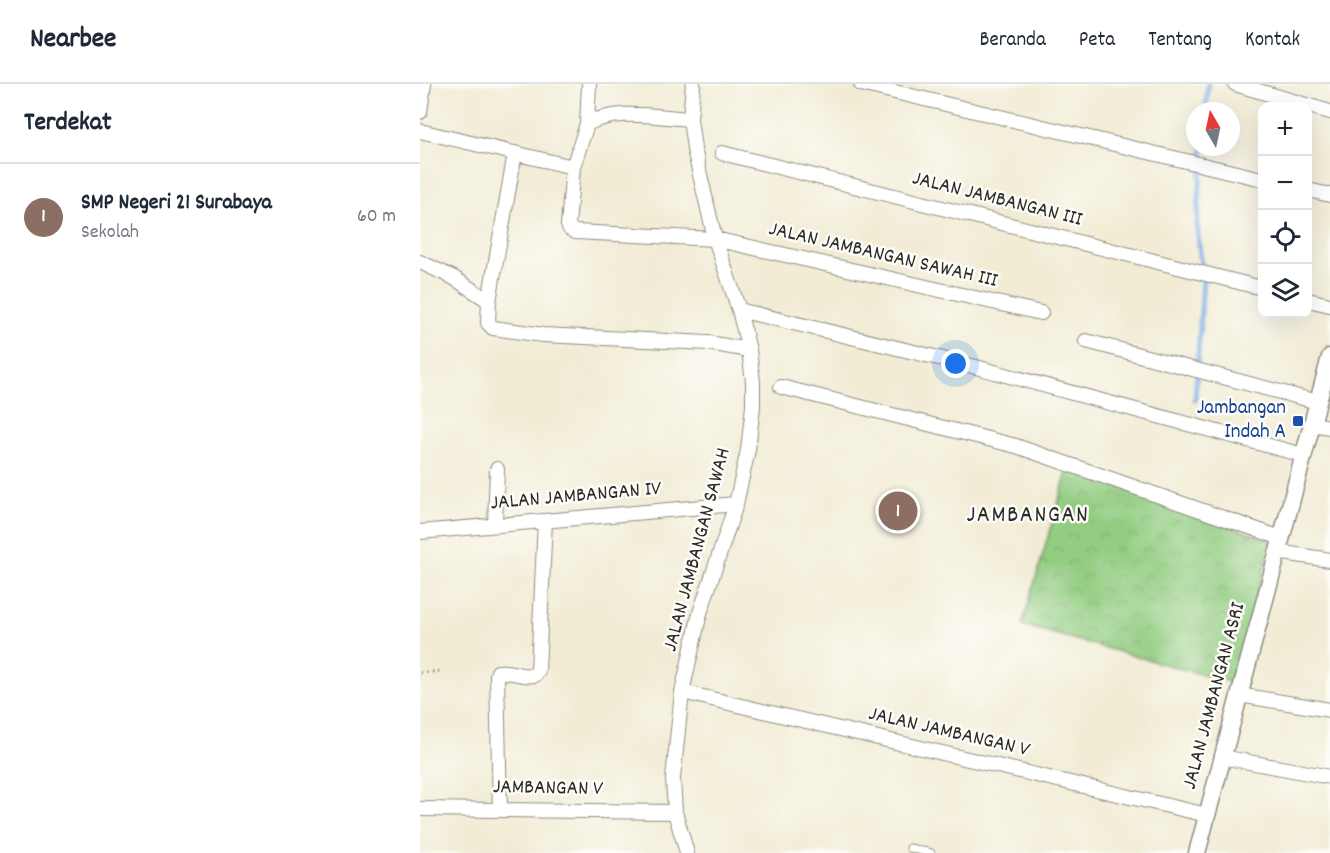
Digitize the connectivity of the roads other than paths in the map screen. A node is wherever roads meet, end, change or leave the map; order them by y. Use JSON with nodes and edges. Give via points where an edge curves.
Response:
{"nodes":[{"id":1,"x":424,"y":84,"type":"edge"},
{"id":2,"x":589,"y":84,"type":"edge"},
{"id":3,"x":693,"y":84,"type":"edge"},
{"id":4,"x":861,"y":84,"type":"edge"},
{"id":5,"x":1235,"y":84,"type":"edge"},
{"id":6,"x":420,"y":112,"type":"edge"},
{"id":7,"x":1330,"y":112,"type":"edge"},
{"id":8,"x":690,"y":119,"type":"junction"},
{"id":9,"x":587,"y":124,"type":"junction"},
{"id":10,"x":420,"y":130,"type":"edge"},
{"id":11,"x":515,"y":153,"type":"junction"},
{"id":12,"x":722,"y":153,"type":"dead end"},
{"id":13,"x":573,"y":167,"type":"junction"},
{"id":14,"x":1258,"y":178,"type":"edge"},
{"id":15,"x":1312,"y":191,"type":"edge"},
{"id":16,"x":1330,"y":195,"type":"edge"},
{"id":17,"x":715,"y":239,"type":"junction"},
{"id":18,"x":420,"y":262,"type":"edge"},
{"id":19,"x":1258,"y":287,"type":"edge"},
{"id":20,"x":489,"y":301,"type":"junction"},
{"id":21,"x":1312,"y":301,"type":"edge"},
{"id":22,"x":1330,"y":305,"type":"edge"},
{"id":23,"x":739,"y":310,"type":"junction"},
{"id":24,"x":1041,"y":313,"type":"dead end"},
{"id":25,"x":1086,"y":341,"type":"dead end"},
{"id":26,"x":749,"y":350,"type":"junction"},
{"id":27,"x":1330,"y":357,"type":"edge"},
{"id":28,"x":781,"y":387,"type":"dead end"},
{"id":29,"x":1318,"y":402,"type":"junction"},
{"id":30,"x":1311,"y":424,"type":"junction"},
{"id":31,"x":1330,"y":428,"type":"edge"},
{"id":32,"x":1303,"y":455,"type":"junction"},
{"id":33,"x":497,"y":469,"type":"dead end"},
{"id":34,"x":736,"y":504,"type":"junction"},
{"id":35,"x":545,"y":521,"type":"junction"},
{"id":36,"x":495,"y":525,"type":"junction"},
{"id":37,"x":420,"y":531,"type":"edge"},
{"id":38,"x":1279,"y":545,"type":"junction"},
{"id":39,"x":1330,"y":560,"type":"edge"},
{"id":40,"x":682,"y":692,"type":"junction"},
{"id":41,"x":1239,"y":694,"type":"junction"},
{"id":42,"x":1330,"y":710,"type":"edge"},
{"id":43,"x":1222,"y":757,"type":"junction"},
{"id":44,"x":1330,"y":777,"type":"edge"},
{"id":45,"x":420,"y":809,"type":"edge"},
{"id":46,"x":500,"y":810,"type":"junction"},
{"id":47,"x":675,"y":812,"type":"junction"},
{"id":48,"x":1207,"y":815,"type":"junction"},
{"id":49,"x":910,"y":848,"type":"dead end"},
{"id":50,"x":687,"y":853,"type":"edge"},
{"id":51,"x":931,"y":853,"type":"edge"},
{"id":52,"x":1197,"y":853,"type":"edge"}],
"edges":[{"from":1,"to":6,"type":"street"},
{"from":2,"to":9,"type":"street"},
{"from":3,"to":8,"type":"street","name":"JALAN JAMBANGAN SAWAH"},
{"from":4,"to":14,"type":"street"},
{"from":5,"to":7,"type":"street"},
{"from":8,"to":9,"type":"street","via":[[625,114]]},
{"from":8,"to":17,"type":"street","name":"JALAN JAMBANGAN SAWAH"},
{"from":9,"to":13,"type":"street"},
{"from":10,"to":11,"type":"street"},
{"from":11,"to":13,"type":"street"},
{"from":11,"to":20,"type":"street"},
{"from":12,"to":19,"type":"street","name":"JALAN JAMBANGAN III"},
{"from":13,"to":17,"type":"street","via":[[568,225],[575,232]]},
{"from":15,"to":16,"type":"street"},
{"from":17,"to":23,"type":"street","name":"JALAN JAMBANGAN SAWAH"},
{"from":17,"to":24,"type":"street","name":"JALAN JAMBANGAN SAWAH III"},
{"from":18,"to":20,"type":"street"},
{"from":20,"to":26,"type":"street","via":[[488,323],[502,330]]},
{"from":21,"to":22,"type":"street"},
{"from":23,"to":26,"type":"street","name":"JALAN JAMBANGAN SAWAH"},
{"from":23,"to":32,"type":"street","via":[[976,367]]},
{"from":25,"to":29,"type":"street"},
{"from":26,"to":34,"type":"street","name":"JALAN JAMBANGAN SAWAH","via":[[753,406]]},
{"from":27,"to":29,"type":"street","name":"JALAN JAMBANGAN ASRI"},
{"from":28,"to":38,"type":"street","via":[[1016,446]]},
{"from":29,"to":30,"type":"street","name":"JALAN JAMBANGAN ASRI"},
{"from":30,"to":31,"type":"street"},
{"from":30,"to":32,"type":"street","name":"JALAN JAMBANGAN ASRI"},
{"from":32,"to":38,"type":"street","name":"JALAN JAMBANGAN ASRI"},
{"from":33,"to":36,"type":"street"},
{"from":34,"to":35,"type":"street","name":"JALAN JAMBANGAN IV"},
{"from":34,"to":40,"type":"street","name":"JALAN JAMBANGAN SAWAH","via":[[700,613]]},
{"from":35,"to":36,"type":"street","name":"JALAN JAMBANGAN IV"},
{"from":35,"to":46,"type":"street","via":[[538,671],[529,677],[506,671],[497,675]]},
{"from":36,"to":37,"type":"street","name":"JALAN JAMBANGAN IV"},
{"from":38,"to":39,"type":"street"},
{"from":38,"to":41,"type":"street","name":"JALAN JAMBANGAN ASRI"},
{"from":40,"to":47,"type":"street","name":"JALAN JAMBANGAN SAWAH","via":[[673,777]]},
{"from":40,"to":48,"type":"street","name":"JALAN JAMBANGAN V"},
{"from":41,"to":42,"type":"street"},
{"from":41,"to":43,"type":"street","name":"JALAN JAMBANGAN ASRI"},
{"from":43,"to":44,"type":"street"},
{"from":43,"to":48,"type":"street","name":"JALAN JAMBANGAN ASRI"},
{"from":45,"to":46,"type":"street","name":"JAMBANGAN V"},
{"from":46,"to":47,"type":"street","name":"JAMBANGAN V"},
{"from":47,"to":50,"type":"street","name":"JALAN JAMBANGAN SAWAH"},
{"from":48,"to":52,"type":"street","name":"JALAN JAMBANGAN ASRI"},
{"from":49,"to":51,"type":"lane"}]}
